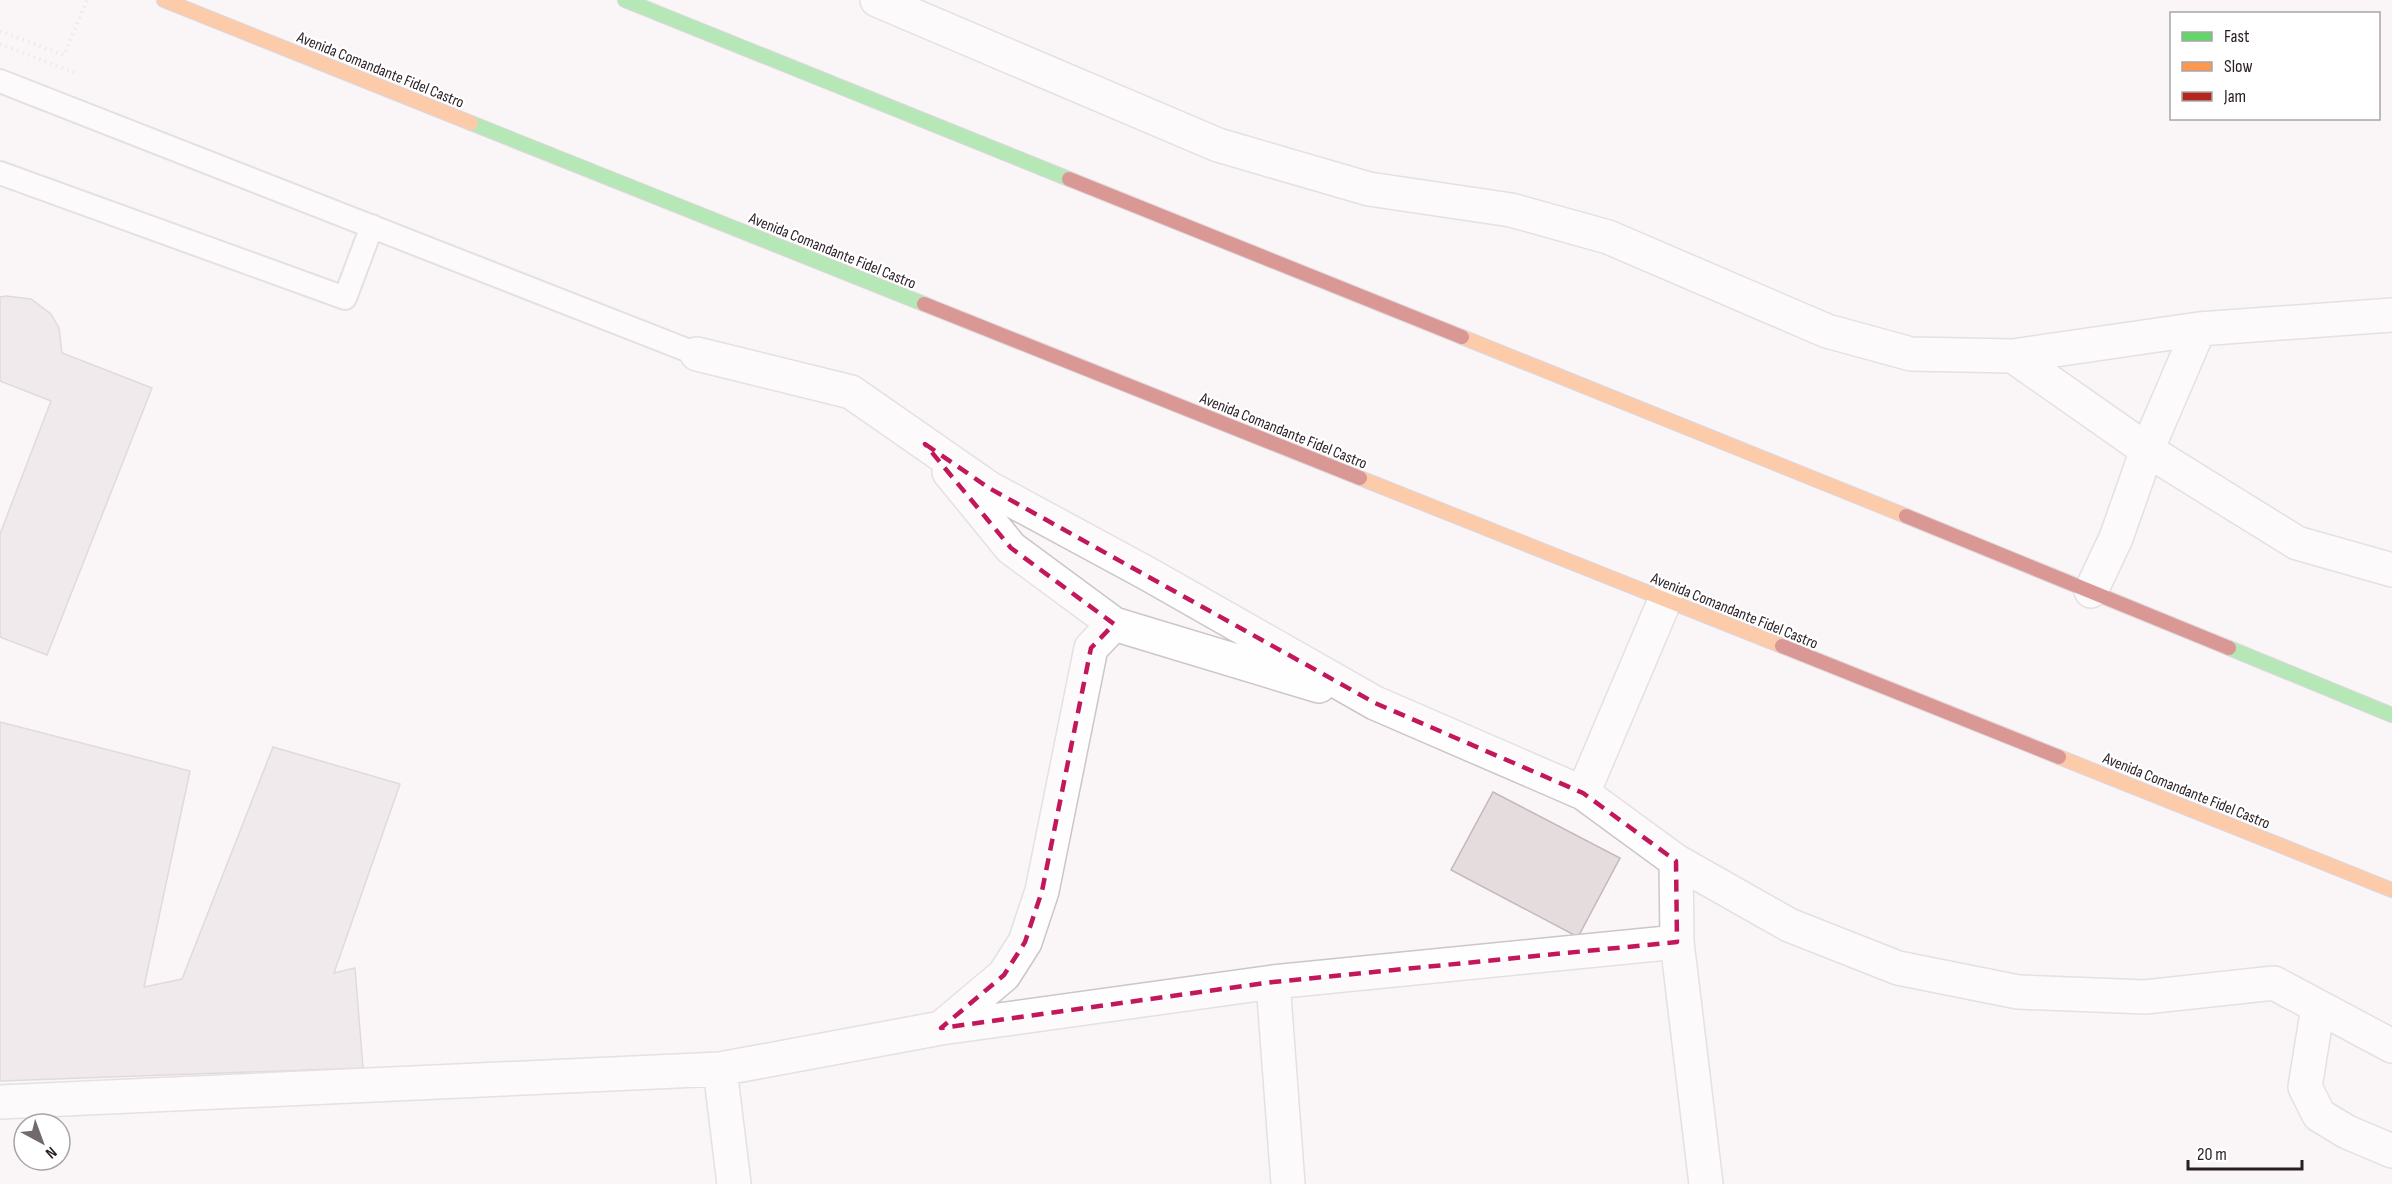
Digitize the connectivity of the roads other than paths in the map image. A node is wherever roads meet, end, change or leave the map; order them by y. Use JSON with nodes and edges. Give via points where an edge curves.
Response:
{"nodes":[{"id":1,"x":164,"y":0,"type":"edge"},
{"id":2,"x":625,"y":0,"type":"edge"},
{"id":3,"x":877,"y":0,"type":"edge"},
{"id":4,"x":0,"y":81,"type":"edge"},
{"id":5,"x":0,"y":173,"type":"edge"},
{"id":6,"x":372,"y":226,"type":"junction"},
{"id":7,"x":2392,"y":315,"type":"edge"},
{"id":8,"x":2199,"y":329,"type":"junction"},
{"id":9,"x":697,"y":354,"type":"joint"},
{"id":10,"x":2013,"y":356,"type":"junction"},
{"id":11,"x":925,"y":444,"type":"junction"},
{"id":12,"x":2147,"y":450,"type":"junction"},
{"id":13,"x":2392,"y":570,"type":"edge"},
{"id":14,"x":2091,"y":591,"type":"junction"},
{"id":15,"x":1665,"y":600,"type":"junction"},
{"id":16,"x":1114,"y":624,"type":"junction"},
{"id":17,"x":1376,"y":703,"type":"junction"},
{"id":18,"x":2392,"y":715,"type":"edge"},
{"id":19,"x":1583,"y":793,"type":"junction"},
{"id":20,"x":1676,"y":861,"type":"junction"},
{"id":21,"x":2392,"y":890,"type":"edge"},
{"id":22,"x":1677,"y":942,"type":"junction"},
{"id":23,"x":1273,"y":982,"type":"junction"},
{"id":24,"x":2318,"y":1007,"type":"junction"},
{"id":25,"x":941,"y":1028,"type":"junction"},
{"id":26,"x":2392,"y":1046,"type":"edge"},
{"id":27,"x":720,"y":1069,"type":"junction"},
{"id":28,"x":0,"y":1102,"type":"edge"},
{"id":29,"x":2392,"y":1151,"type":"edge"},
{"id":30,"x":734,"y":1184,"type":"edge"},
{"id":31,"x":1288,"y":1184,"type":"edge"},
{"id":32,"x":1706,"y":1184,"type":"edge"}],
"edges":[{"from":1,"to":15,"type":"highway","name":"Avenida Comandante Fidel Castro"},
{"from":2,"to":14,"type":"highway"},
{"from":3,"to":10,"type":"street","via":[[1218,145],[1369,189],[1511,210],[1608,237],[1827,332],[1911,354]]},
{"from":4,"to":6,"type":"lane"},
{"from":5,"to":6,"type":"lane","via":[[345,298]]},
{"from":6,"to":9,"type":"lane"},
{"from":7,"to":8,"type":"street"},
{"from":8,"to":10,"type":"street"},
{"from":8,"to":12,"type":"street"},
{"from":9,"to":11,"type":"street","via":[[851,392]]},
{"from":10,"to":12,"type":"street"},
{"from":11,"to":16,"type":"street","via":[[1011,548]]},
{"from":11,"to":17,"type":"street","via":[[989,488]]},
{"from":12,"to":13,"type":"street","via":[[2297,543]]},
{"from":12,"to":14,"type":"street","via":[[2116,538]]},
{"from":14,"to":18,"type":"highway"},
{"from":15,"to":19,"type":"street"},
{"from":15,"to":21,"type":"highway","name":"Avenida Comandante Fidel Castro"},
{"from":16,"to":17,"type":"street"},
{"from":16,"to":25,"type":"street","via":[[1091,648],[1042,891],[1025,942],[1004,975]]},
{"from":17,"to":19,"type":"street"},
{"from":19,"to":20,"type":"street"},
{"from":20,"to":22,"type":"street"},
{"from":20,"to":24,"type":"street","via":[[1789,925],[1898,968],[2018,992],[2133,997],[2274,983]]},
{"from":22,"to":23,"type":"street"},
{"from":22,"to":32,"type":"street"},
{"from":23,"to":25,"type":"street"},
{"from":23,"to":31,"type":"street"},
{"from":24,"to":26,"type":"street"},
{"from":24,"to":29,"type":"street","via":[[2305,1087],[2309,1096],[2319,1115]]},
{"from":25,"to":27,"type":"street"},
{"from":27,"to":28,"type":"street"},
{"from":27,"to":30,"type":"street"}]}
